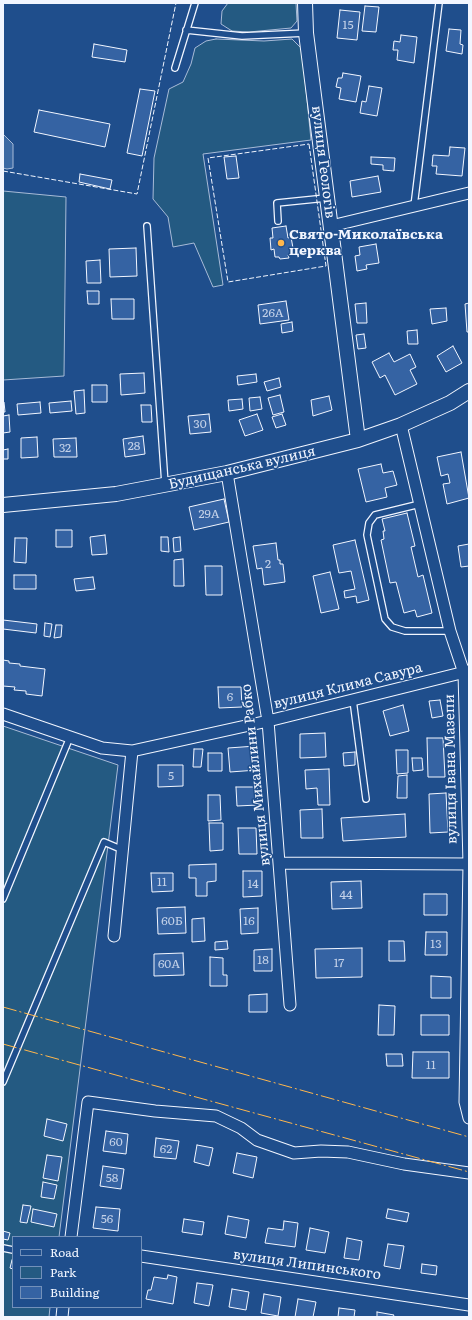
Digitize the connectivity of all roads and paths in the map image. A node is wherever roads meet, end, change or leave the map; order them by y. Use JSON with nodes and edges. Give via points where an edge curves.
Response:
{"nodes":[{"id":1,"x":195,"y":3,"type":"edge"},
{"id":2,"x":305,"y":3,"type":"edge"},
{"id":3,"x":439,"y":3,"type":"edge"},
{"id":4,"x":186,"y":30,"type":"junction"},
{"id":5,"x":306,"y":33,"type":"junction"},
{"id":6,"x":175,"y":68,"type":"dead end"},
{"id":7,"x":469,"y":193,"type":"edge"},
{"id":8,"x":329,"y":198,"type":"junction"},
{"id":9,"x":414,"y":206,"type":"junction"},
{"id":10,"x":278,"y":221,"type":"dead end"},
{"id":11,"x":147,"y":226,"type":"dead end"},
{"id":12,"x":331,"y":226,"type":"junction"},
{"id":13,"x":469,"y":390,"type":"edge"},
{"id":14,"x":401,"y":425,"type":"junction"},
{"id":15,"x":358,"y":440,"type":"junction"},
{"id":16,"x":227,"y":473,"type":"junction"},
{"id":17,"x":165,"y":486,"type":"junction"},
{"id":18,"x":421,"y":504,"type":"junction"},
{"id":19,"x":3,"y":505,"type":"edge"},
{"id":20,"x":450,"y":631,"type":"junction"},
{"id":21,"x":466,"y":672,"type":"edge"},
{"id":22,"x":353,"y":700,"type":"junction"},
{"id":23,"x":3,"y":714,"type":"edge"},
{"id":24,"x":268,"y":721,"type":"junction"},
{"id":25,"x":70,"y":737,"type":"junction"},
{"id":26,"x":132,"y":751,"type":"junction"},
{"id":27,"x":366,"y":799,"type":"dead end"},
{"id":28,"x":123,"y":850,"type":"junction"},
{"id":29,"x":280,"y":863,"type":"junction"},
{"id":30,"x":469,"y":864,"type":"edge"},
{"id":31,"x":3,"y":899,"type":"edge"},
{"id":32,"x":114,"y":936,"type":"dead end"},
{"id":33,"x":290,"y":1005,"type":"dead end"},
{"id":34,"x":3,"y":1082,"type":"edge"},
{"id":35,"x":469,"y":1118,"type":"edge"},
{"id":36,"x":469,"y":1173,"type":"edge"},
{"id":37,"x":71,"y":1236,"type":"edge"},
{"id":38,"x":142,"y":1256,"type":"edge"},
{"id":39,"x":469,"y":1305,"type":"edge"}],
"edges":[{"from":1,"to":4,"type":"lane"},
{"from":2,"to":5,"type":"street","name":"вулиця Геологів"},
{"from":3,"to":9,"type":"lane"},
{"from":4,"to":5,"type":"lane","via":[[242,36]]},
{"from":4,"to":6,"type":"lane"},
{"from":5,"to":8,"type":"street","name":"вулиця Геологів"},
{"from":7,"to":9,"type":"street"},
{"from":8,"to":10,"type":"lane","via":[[277,203]]},
{"from":8,"to":12,"type":"street","name":"вулиця Геологів"},
{"from":9,"to":12,"type":"street"},
{"from":11,"to":17,"type":"lane"},
{"from":12,"to":15,"type":"street","name":"вулиця Геологів"},
{"from":13,"to":14,"type":"street","name":"Будищанська вулиця","via":[[450,403]]},
{"from":14,"to":15,"type":"street","name":"Будищанська вулиця"},
{"from":14,"to":18,"type":"street","name":"вулиця Івана Мазепи"},
{"from":15,"to":16,"type":"street","name":"Будищанська вулиця"},
{"from":16,"to":17,"type":"street","name":"Будищанська вулиця"},
{"from":16,"to":24,"type":"street","name":"вулиця Михайлини Рабко"},
{"from":17,"to":19,"type":"street","name":"Будищанська вулиця","via":[[116,494]]},
{"from":18,"to":20,"type":"street","name":"вулиця Івана Мазепи"},
{"from":18,"to":20,"type":"lane","via":[[375,515],[369,523],[367,535],[385,619],[392,627],[405,631]]},
{"from":20,"to":21,"type":"street","name":"вулиця Івана Мазепи"},
{"from":21,"to":22,"type":"street","name":"вулиця Клима Савура"},
{"from":21,"to":30,"type":"street","name":"вулиця Івана Мазепи"},
{"from":22,"to":24,"type":"street","name":"вулиця Клима Савура"},
{"from":22,"to":27,"type":"lane"},
{"from":23,"to":25,"type":"street","name":"вулиця Клима Савура"},
{"from":24,"to":26,"type":"street","name":"вулиця Клима Савура"},
{"from":24,"to":29,"type":"street","name":"вулиця Михайлини Рабко"},
{"from":25,"to":26,"type":"street","name":"вулиця Клима Савура","via":[[102,748]]},
{"from":25,"to":31,"type":"lane"},
{"from":26,"to":28,"type":"street"},
{"from":28,"to":32,"type":"street"},
{"from":28,"to":34,"type":"lane","via":[[104,842]]},
{"from":29,"to":30,"type":"street"},
{"from":29,"to":33,"type":"street","name":"вулиця Михайлини Рабко"},
{"from":30,"to":35,"type":"street","name":"вулиця Івана Мазепи","via":[[465,1102]]},
{"from":36,"to":37,"type":"street","via":[[404,1164],[348,1152],[294,1153],[257,1140],[242,1128],[216,1116],[88,1102]]},
{"from":38,"to":39,"type":"street","name":"вулиця Липинського"}]}
